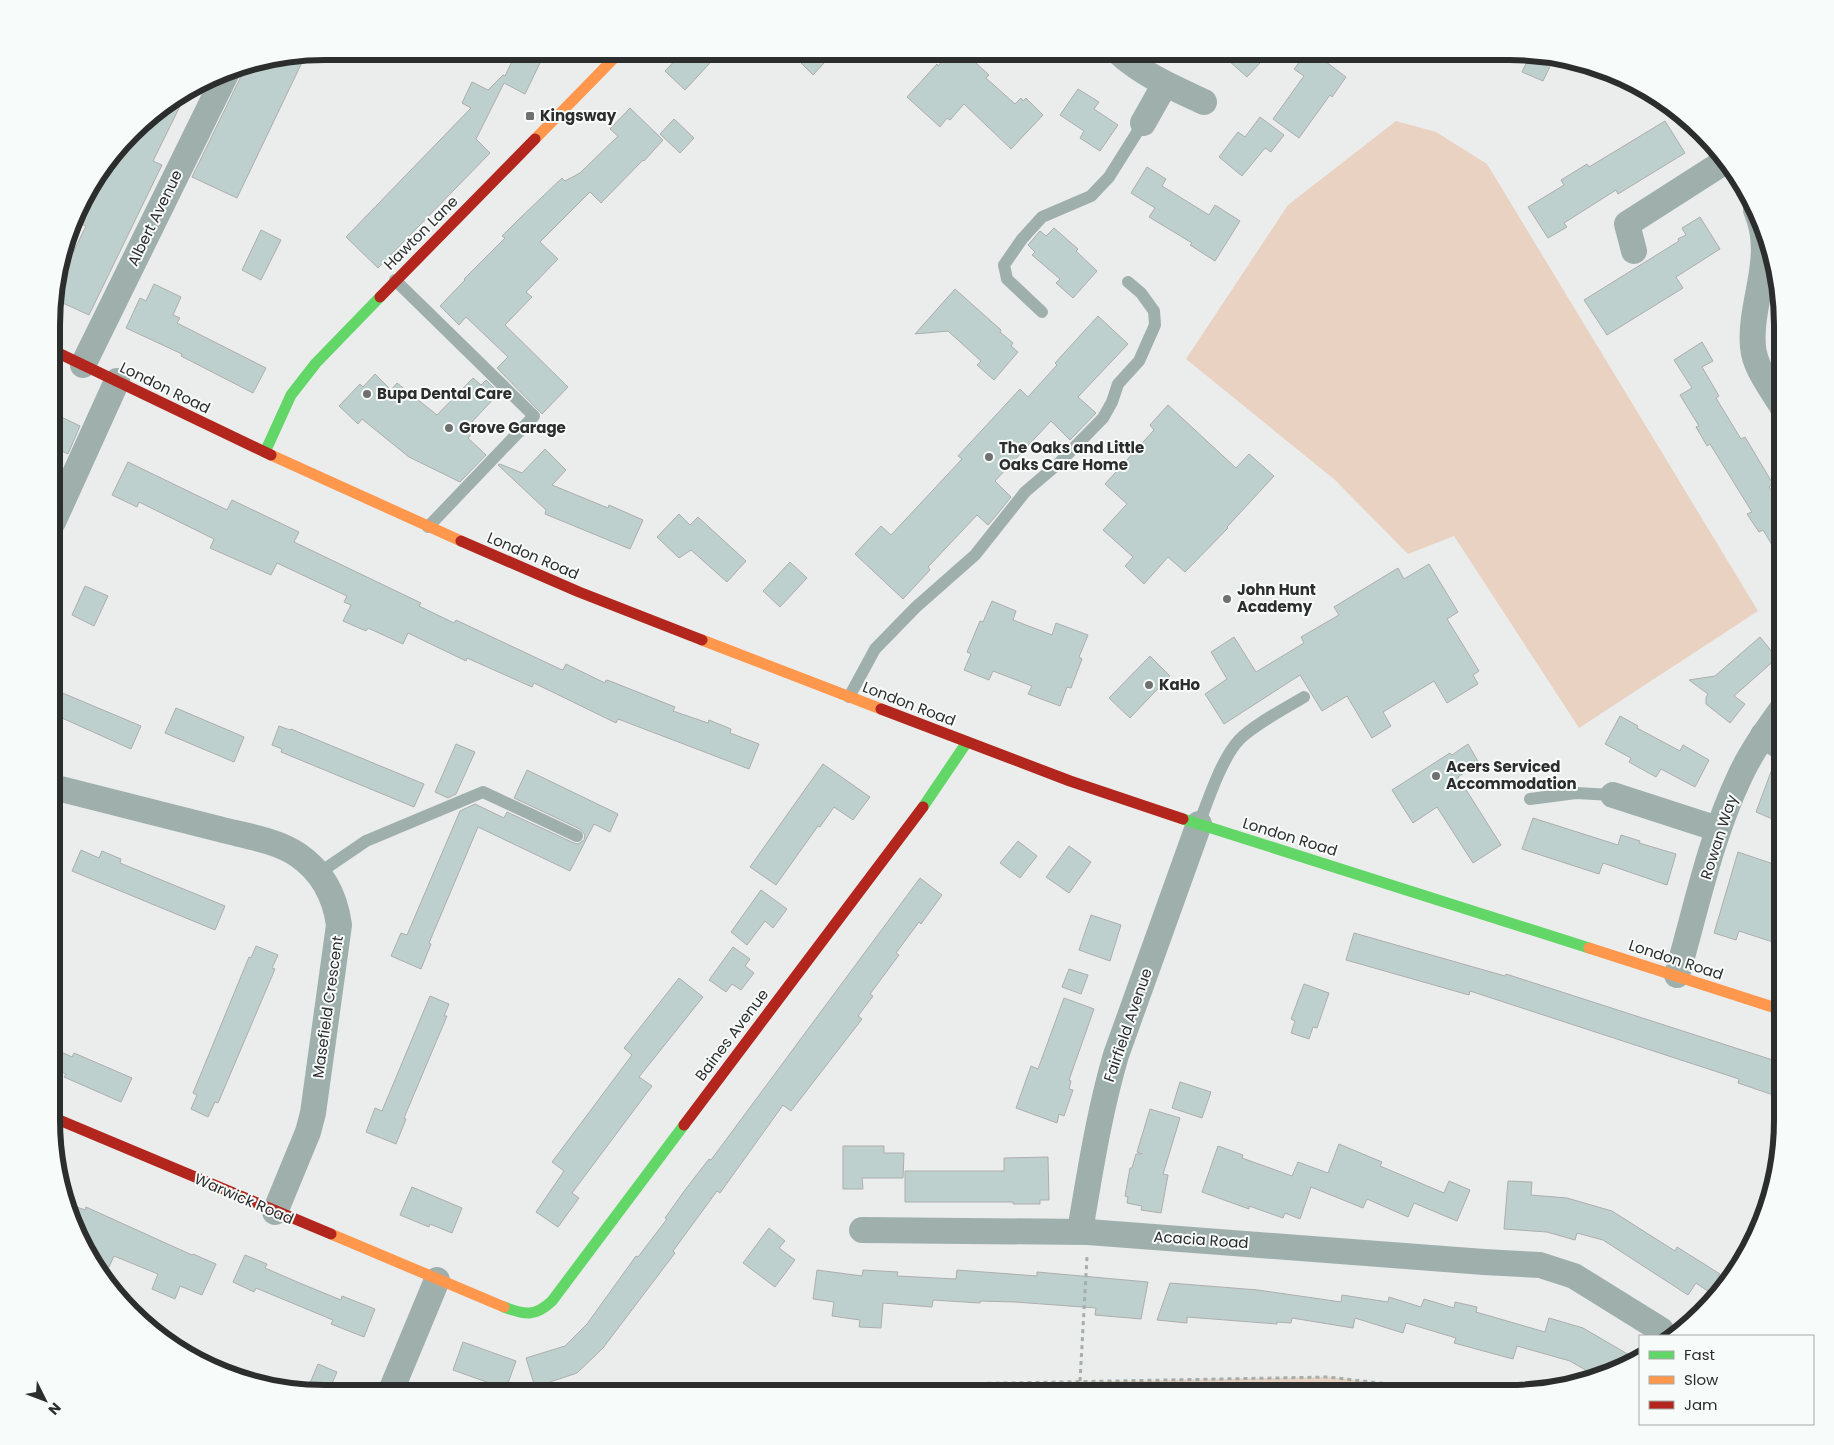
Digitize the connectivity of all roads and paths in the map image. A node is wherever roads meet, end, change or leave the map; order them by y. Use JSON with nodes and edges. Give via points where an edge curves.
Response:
{"nodes":[{"id":1,"x":610,"y":60,"type":"edge"},
{"id":2,"x":1128,"y":60,"type":"edge"},
{"id":3,"x":223,"y":81,"type":"edge"},
{"id":4,"x":1165,"y":84,"type":"junction"},
{"id":5,"x":1204,"y":102,"type":"dead end"},
{"id":6,"x":1143,"y":123,"type":"joint"},
{"id":7,"x":1719,"y":164,"type":"edge"},
{"id":8,"x":1763,"y":249,"type":"edge"},
{"id":9,"x":1634,"y":251,"type":"dead end"},
{"id":10,"x":395,"y":280,"type":"junction"},
{"id":11,"x":1128,"y":282,"type":"dead end"},
{"id":12,"x":1042,"y":312,"type":"dead end"},
{"id":13,"x":60,"y":354,"type":"edge"},
{"id":14,"x":83,"y":365,"type":"junction"},
{"id":15,"x":117,"y":381,"type":"junction"},
{"id":16,"x":1774,"y":393,"type":"edge"},
{"id":17,"x":265,"y":452,"type":"junction"},
{"id":18,"x":60,"y":507,"type":"edge"},
{"id":19,"x":428,"y":527,"type":"junction"},
{"id":20,"x":849,"y":697,"type":"junction"},
{"id":21,"x":1304,"y":697,"type":"dead end"},
{"id":22,"x":967,"y":742,"type":"junction"},
{"id":23,"x":1773,"y":742,"type":"edge"},
{"id":24,"x":60,"y":789,"type":"edge"},
{"id":25,"x":1613,"y":794,"type":"joint"},
{"id":26,"x":1530,"y":799,"type":"dead end"},
{"id":27,"x":1198,"y":824,"type":"junction"},
{"id":28,"x":1718,"y":829,"type":"junction"},
{"id":29,"x":577,"y":836,"type":"dead end"},
{"id":30,"x":319,"y":873,"type":"junction"},
{"id":31,"x":1677,"y":976,"type":"junction"},
{"id":32,"x":1774,"y":1007,"type":"edge"},
{"id":33,"x":60,"y":1120,"type":"edge"},
{"id":34,"x":274,"y":1212,"type":"junction"},
{"id":35,"x":862,"y":1230,"type":"dead end"},
{"id":36,"x":1084,"y":1232,"type":"junction"},
{"id":37,"x":437,"y":1280,"type":"junction"},
{"id":38,"x":504,"y":1307,"type":"joint"},
{"id":39,"x":1661,"y":1330,"type":"dead end"},
{"id":40,"x":1080,"y":1381,"type":"junction"},
{"id":41,"x":393,"y":1385,"type":"edge"},
{"id":42,"x":880,"y":1385,"type":"edge"},
{"id":43,"x":1398,"y":1385,"type":"edge"}],
"edges":[{"from":1,"to":10,"type":"main road","name":"Hawton Lane"},
{"from":2,"to":4,"type":"street"},
{"from":3,"to":14,"type":"street","name":"Albert Avenue"},
{"from":4,"to":5,"type":"street"},
{"from":4,"to":6,"type":"street"},
{"from":6,"to":12,"type":"lane","via":[[1110,177],[1091,196],[1042,218],[1004,265],[1007,279]]},
{"from":7,"to":9,"type":"street","via":[[1617,219]]},
{"from":8,"to":16,"type":"street","via":[[1764,268],[1754,321],[1753,346],[1755,360]]},
{"from":10,"to":17,"type":"main road","name":"Hawton Lane","via":[[316,363],[291,395]]},
{"from":10,"to":19,"type":"lane","via":[[534,416]]},
{"from":11,"to":20,"type":"lane","via":[[1154,311],[1155,325],[1139,361],[1118,384],[1103,418],[1060,463],[1025,492],[975,555],[916,607],[875,649]]},
{"from":13,"to":14,"type":"main road","name":"London Road"},
{"from":14,"to":15,"type":"main road","name":"London Road"},
{"from":15,"to":17,"type":"main road","name":"London Road"},
{"from":15,"to":18,"type":"street"},
{"from":17,"to":19,"type":"main road","name":"London Road"},
{"from":19,"to":20,"type":"main road","name":"London Road","via":[[579,592]]},
{"from":20,"to":22,"type":"main road","name":"London Road"},
{"from":21,"to":27,"type":"lane","via":[[1239,740],[1221,768]]},
{"from":22,"to":27,"type":"main road","name":"London Road"},
{"from":22,"to":38,"type":"main road","name":"Baines Avenue","via":[[935,791],[552,1301],[538,1313],[529,1314]]},
{"from":23,"to":28,"type":"street","name":"Rowan Way","via":[[1740,775]]},
{"from":24,"to":30,"type":"street","name":"Masefield Crescent","via":[[276,845],[299,856]]},
{"from":25,"to":26,"type":"lane","via":[[1576,793]]},
{"from":25,"to":28,"type":"street"},
{"from":27,"to":31,"type":"main road","name":"London Road"},
{"from":27,"to":36,"type":"street","name":"Fairfield Avenue","via":[[1106,1090],[1097,1128]]},
{"from":28,"to":31,"type":"street","name":"Rowan Way"},
{"from":29,"to":30,"type":"lane","via":[[483,792],[366,841]]},
{"from":30,"to":34,"type":"street","name":"Masefield Crescent","via":[[337,909],[339,925],[335,962],[313,1113]]},
{"from":31,"to":32,"type":"main road","name":"London Road"},
{"from":33,"to":34,"type":"main road","name":"Warwick Road"},
{"from":34,"to":37,"type":"main road","name":"Warwick Road"},
{"from":35,"to":36,"type":"street","name":"Acacia Road"},
{"from":36,"to":39,"type":"street","name":"Acacia Road","via":[[1540,1265],[1574,1276]]},
{"from":36,"to":40,"type":"path"},
{"from":37,"to":38,"type":"main road","name":"Warwick Road"},
{"from":37,"to":41,"type":"street"},
{"from":40,"to":42,"type":"path"},
{"from":40,"to":43,"type":"path","via":[[1328,1377]]}]}
